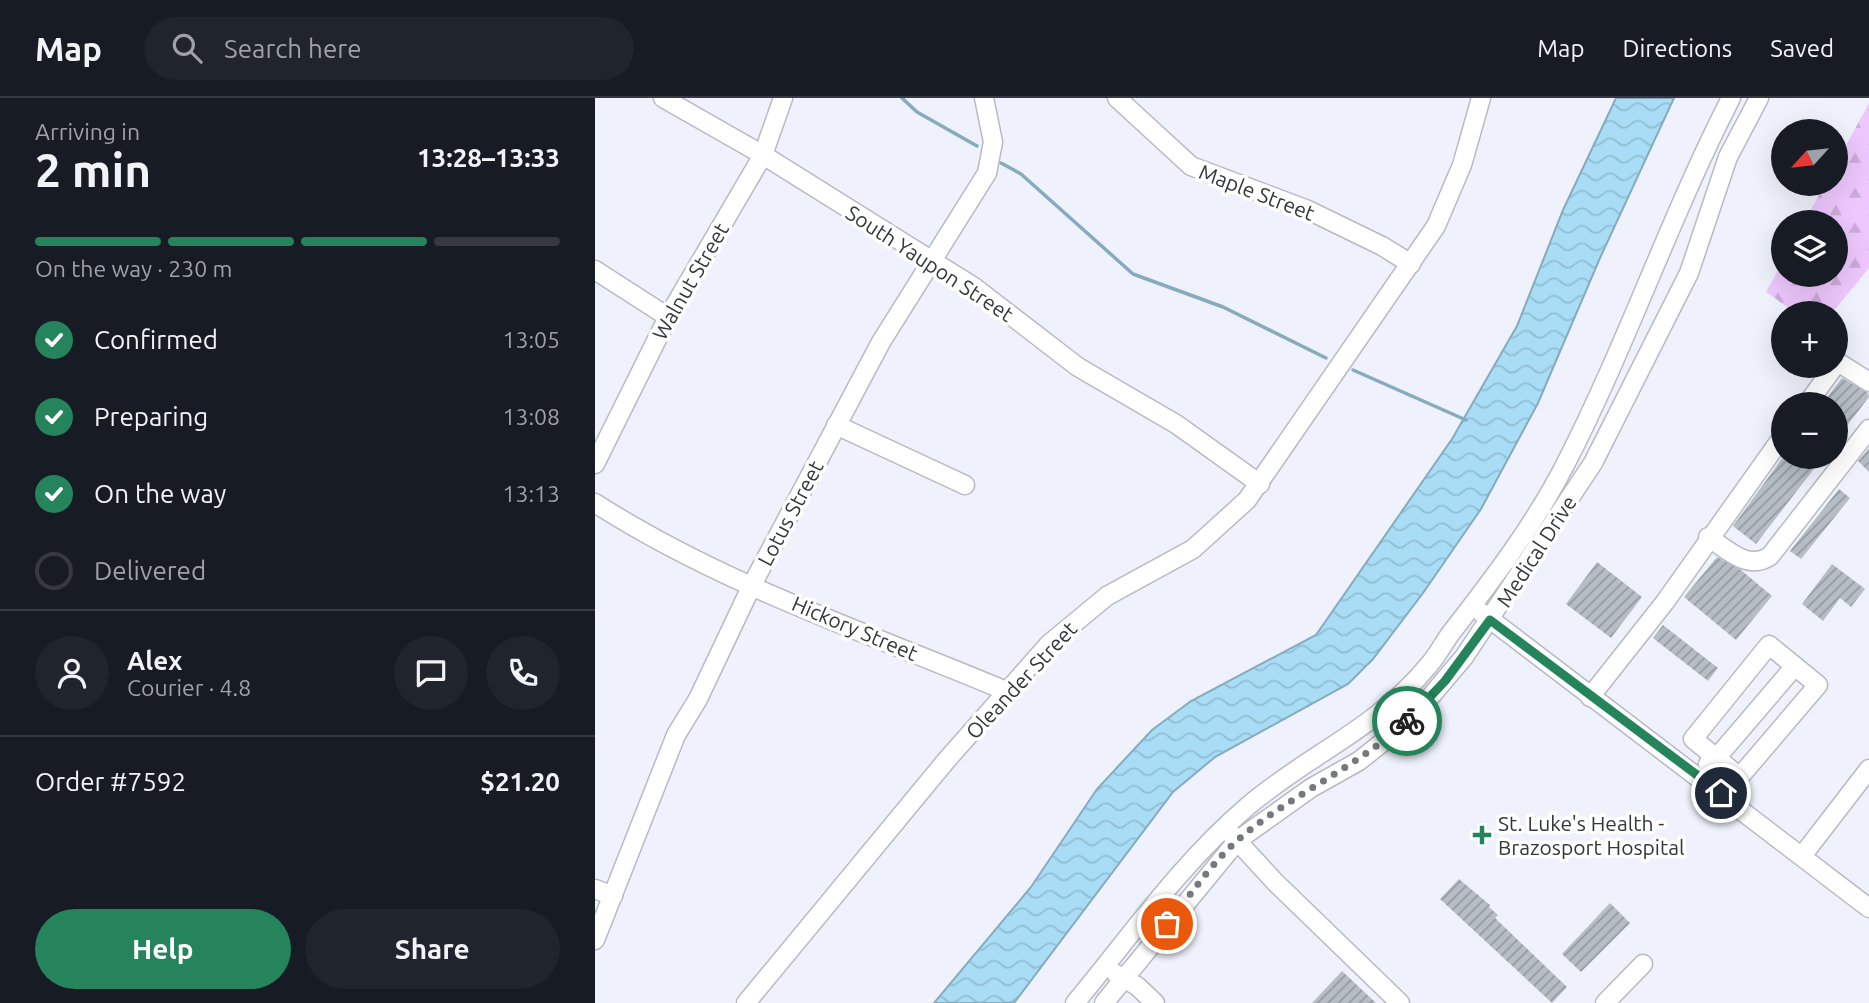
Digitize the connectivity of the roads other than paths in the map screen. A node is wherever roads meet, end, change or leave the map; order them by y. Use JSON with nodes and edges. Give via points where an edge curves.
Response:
{"nodes":[{"id":1,"x":663,"y":98,"type":"edge"},
{"id":2,"x":783,"y":98,"type":"edge"},
{"id":3,"x":984,"y":98,"type":"edge"},
{"id":4,"x":1117,"y":98,"type":"edge"},
{"id":5,"x":1731,"y":98,"type":"edge"},
{"id":6,"x":1759,"y":98,"type":"edge"},
{"id":7,"x":1474,"y":100,"type":"edge"},
{"id":8,"x":763,"y":155,"type":"junction"},
{"id":9,"x":932,"y":262,"type":"junction"},
{"id":10,"x":1411,"y":264,"type":"junction"},
{"id":11,"x":595,"y":270,"type":"edge"},
{"id":12,"x":668,"y":317,"type":"junction"},
{"id":13,"x":1869,"y":382,"type":"edge"},
{"id":14,"x":1816,"y":392,"type":"edge"},
{"id":15,"x":836,"y":425,"type":"junction"},
{"id":16,"x":1869,"y":429,"type":"edge"},
{"id":17,"x":1771,"y":452,"type":"edge"},
{"id":18,"x":595,"y":464,"type":"edge"},
{"id":19,"x":1260,"y":484,"type":"junction"},
{"id":20,"x":965,"y":485,"type":"dead end"},
{"id":21,"x":595,"y":503,"type":"edge"},
{"id":22,"x":1708,"y":537,"type":"junction"},
{"id":23,"x":752,"y":585,"type":"junction"},
{"id":24,"x":1473,"y":605,"type":"junction"},
{"id":25,"x":1490,"y":620,"type":"junction"},
{"id":26,"x":1795,"y":666,"type":"junction"},
{"id":27,"x":1006,"y":691,"type":"junction"},
{"id":28,"x":1590,"y":697,"type":"junction"},
{"id":29,"x":1713,"y":756,"type":"junction"},
{"id":30,"x":1869,"y":769,"type":"edge"},
{"id":31,"x":1735,"y":774,"type":"junction"},
{"id":32,"x":1699,"y":775,"type":"junction"},
{"id":33,"x":1721,"y":793,"type":"junction"},
{"id":34,"x":1224,"y":827,"type":"junction"},
{"id":35,"x":1238,"y":840,"type":"junction"},
{"id":36,"x":1802,"y":856,"type":"junction"},
{"id":37,"x":595,"y":889,"type":"edge"},
{"id":38,"x":613,"y":896,"type":"junction"},
{"id":39,"x":1869,"y":908,"type":"edge"},
{"id":40,"x":595,"y":940,"type":"edge"},
{"id":41,"x":1643,"y":964,"type":"dead end"},
{"id":42,"x":1106,"y":966,"type":"junction"},
{"id":43,"x":1122,"y":980,"type":"junction"},
{"id":44,"x":745,"y":1003,"type":"edge"},
{"id":45,"x":1075,"y":1003,"type":"edge"},
{"id":46,"x":1104,"y":1003,"type":"edge"},
{"id":47,"x":1137,"y":1003,"type":"edge"},
{"id":48,"x":1155,"y":1003,"type":"edge"},
{"id":49,"x":1401,"y":1003,"type":"edge"},
{"id":50,"x":1605,"y":1003,"type":"edge"}],
"edges":[{"from":1,"to":8,"type":"street","name":"South Yaupon Street"},
{"from":2,"to":8,"type":"street","name":"Walnut Street"},
{"from":3,"to":9,"type":"street","name":"Lotus Street","via":[[993,142],[987,173]]},
{"from":4,"to":10,"type":"street","name":"Maple Street","via":[[1191,166],[1308,210]]},
{"from":5,"to":24,"type":"street","name":"Medical Drive","via":[[1692,175],[1631,326],[1566,464],[1536,517]]},
{"from":6,"to":25,"type":"street","name":"Medical Drive","via":[[1728,157],[1689,273],[1593,463]]},
{"from":7,"to":10,"type":"street","name":"Oleander Street","via":[[1455,186]]},
{"from":8,"to":9,"type":"street","name":"South Yaupon Street"},
{"from":8,"to":12,"type":"street","name":"Walnut Street"},
{"from":9,"to":15,"type":"street","name":"Lotus Street"},
{"from":9,"to":19,"type":"street","name":"South Yaupon Street","via":[[974,287],[1078,366],[1177,424]]},
{"from":10,"to":19,"type":"street","name":"Oleander Street"},
{"from":11,"to":12,"type":"street"},
{"from":12,"to":18,"type":"street","name":"Walnut Street"},
{"from":13,"to":14,"type":"street","via":[[1841,364]]},
{"from":15,"to":20,"type":"street"},
{"from":15,"to":23,"type":"street","name":"Lotus Street"},
{"from":16,"to":22,"type":"street","via":[[1770,556],[1747,562]]},
{"from":17,"to":22,"type":"street"},
{"from":19,"to":27,"type":"street","name":"Oleander Street","via":[[1193,549],[1082,615]]},
{"from":21,"to":23,"type":"street","name":"Hickory Street","via":[[671,547]]},
{"from":22,"to":28,"type":"street","via":[[1665,602]]},
{"from":23,"to":27,"type":"street","name":"Hickory Street"},
{"from":23,"to":38,"type":"street","name":"Lotus Street","via":[[676,735]]},
{"from":24,"to":25,"type":"street"},
{"from":24,"to":34,"type":"street","name":"Medical Drive","via":[[1427,667],[1369,724],[1276,784]]},
{"from":25,"to":28,"type":"street"},
{"from":25,"to":35,"type":"street","name":"Medical Drive","via":[[1445,681],[1393,734]]},
{"from":26,"to":29,"type":"street","via":[[1719,755]]},
{"from":26,"to":29,"type":"street","via":[[1769,645],[1693,739]]},
{"from":26,"to":31,"type":"street","via":[[1818,685],[1743,773]]},
{"from":27,"to":44,"type":"street","name":"Oleander Street"},
{"from":28,"to":32,"type":"street"},
{"from":29,"to":31,"type":"street"},
{"from":29,"to":32,"type":"street"},
{"from":30,"to":36,"type":"street"},
{"from":31,"to":33,"type":"street"},
{"from":32,"to":33,"type":"street"},
{"from":33,"to":36,"type":"street"},
{"from":34,"to":35,"type":"street"},
{"from":34,"to":42,"type":"street","name":"Medical Drive"},
{"from":35,"to":43,"type":"street","name":"Medical Drive"},
{"from":35,"to":49,"type":"street","via":[[1275,882]]},
{"from":36,"to":39,"type":"street"},
{"from":37,"to":38,"type":"street"},
{"from":38,"to":40,"type":"street","name":"Lotus Street"},
{"from":41,"to":50,"type":"street"},
{"from":42,"to":43,"type":"street"},
{"from":42,"to":45,"type":"street","name":"Medical Drive"},
{"from":43,"to":46,"type":"street","name":"Medical Drive"},
{"from":43,"to":47,"type":"street"},
{"from":43,"to":48,"type":"street","via":[[1137,986]]}]}
